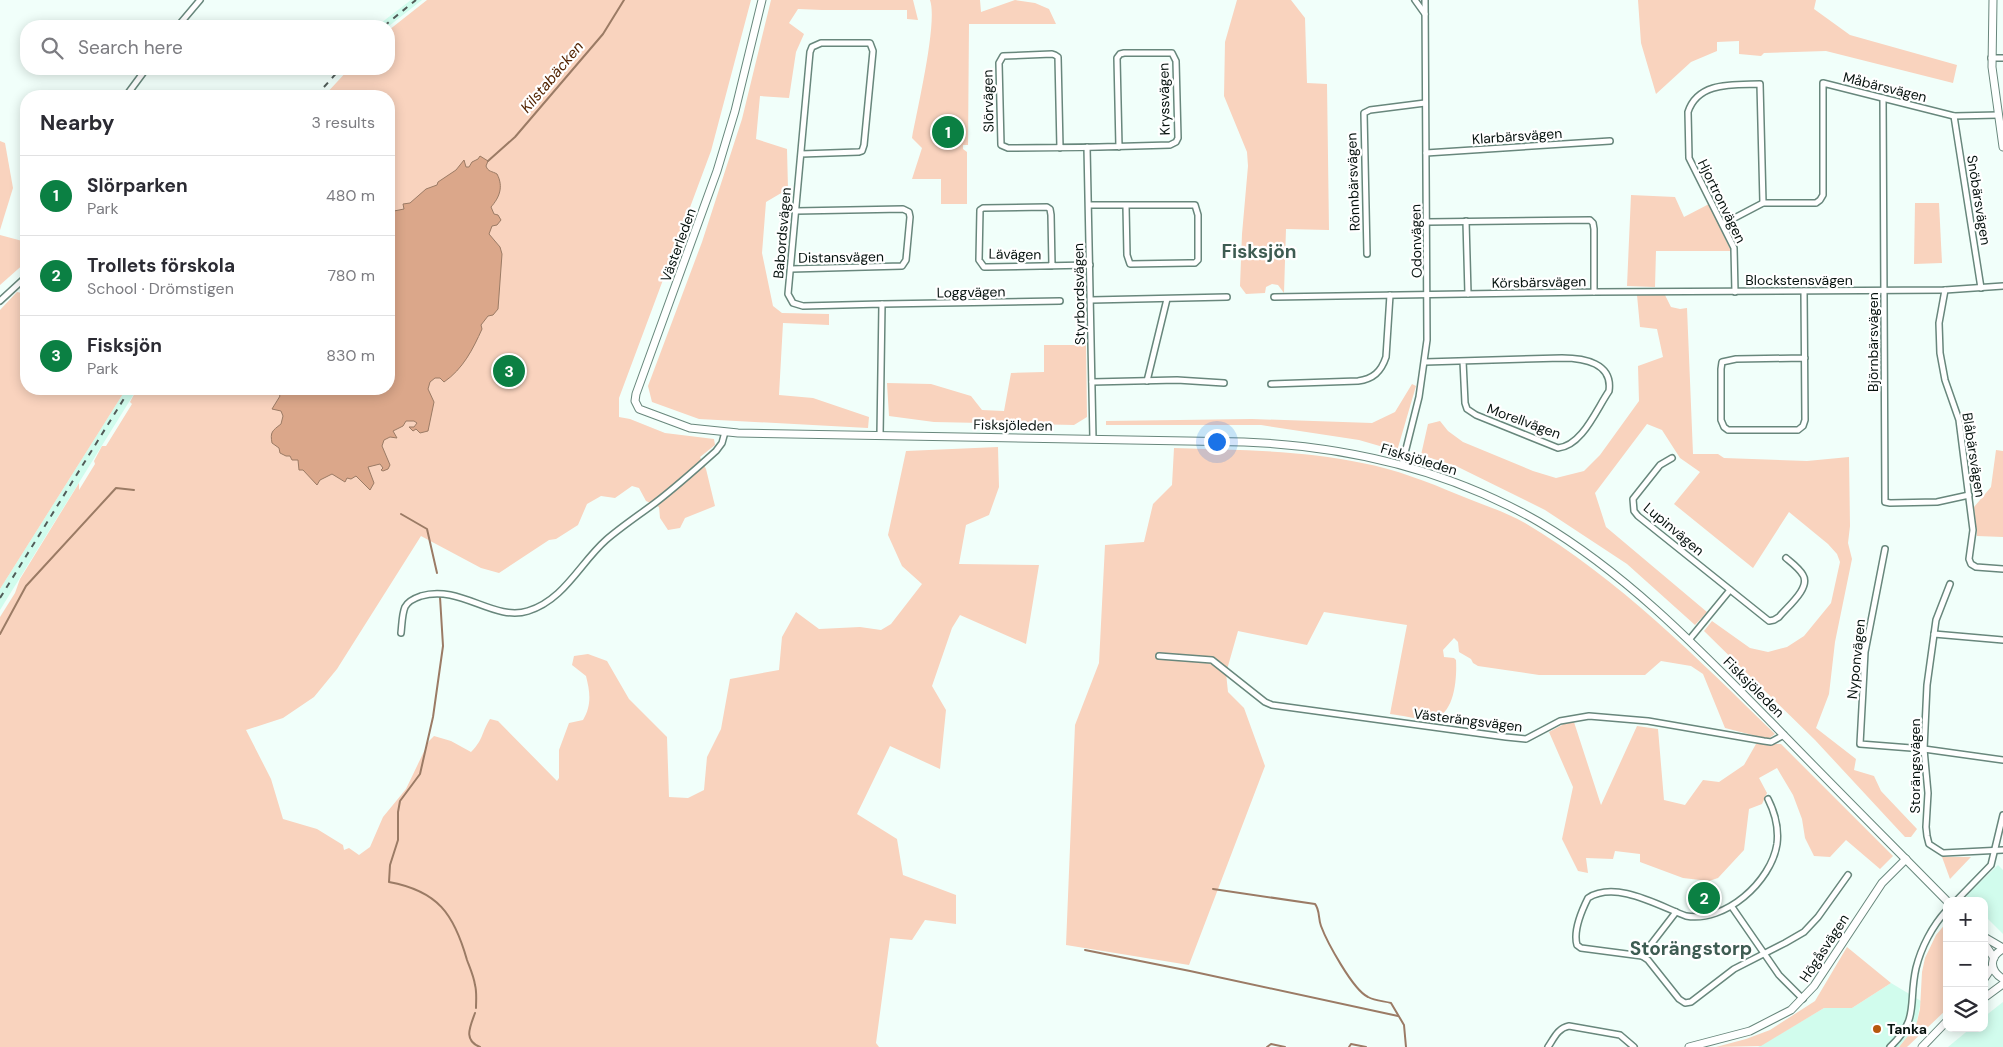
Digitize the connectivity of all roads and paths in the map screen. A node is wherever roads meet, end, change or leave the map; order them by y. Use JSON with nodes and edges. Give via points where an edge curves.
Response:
{"nodes":[{"id":1,"x":200,"y":0,"type":"edge"},
{"id":2,"x":762,"y":0,"type":"edge"},
{"id":3,"x":1415,"y":0,"type":"edge"},
{"id":4,"x":1425,"y":0,"type":"edge"},
{"id":5,"x":1993,"y":0,"type":"edge"},
{"id":6,"x":1425,"y":15,"type":"junction"},
{"id":7,"x":183,"y":20,"type":"edge"},
{"id":8,"x":1991,"y":58,"type":"junction"},
{"id":9,"x":2003,"y":58,"type":"edge"},
{"id":10,"x":142,"y":75,"type":"edge"},
{"id":11,"x":130,"y":90,"type":"edge"},
{"id":12,"x":1883,"y":98,"type":"junction"},
{"id":13,"x":1426,"y":102,"type":"junction"},
{"id":14,"x":1998,"y":115,"type":"junction"},
{"id":15,"x":1954,"y":116,"type":"junction"},
{"id":16,"x":1610,"y":141,"type":"dead end"},
{"id":17,"x":1119,"y":146,"type":"junction"},
{"id":18,"x":2003,"y":147,"type":"edge"},
{"id":19,"x":1060,"y":148,"type":"junction"},
{"id":20,"x":1087,"y":148,"type":"junction"},
{"id":21,"x":1426,"y":153,"type":"junction"},
{"id":22,"x":801,"y":154,"type":"junction"},
{"id":23,"x":1763,"y":203,"type":"junction"},
{"id":24,"x":1089,"y":206,"type":"junction"},
{"id":25,"x":1126,"y":206,"type":"junction"},
{"id":26,"x":796,"y":211,"type":"junction"},
{"id":27,"x":1466,"y":221,"type":"junction"},
{"id":28,"x":1428,"y":222,"type":"junction"},
{"id":29,"x":1723,"y":224,"type":"junction"},
{"id":30,"x":1367,"y":254,"type":"dead end"},
{"id":31,"x":1090,"y":265,"type":"junction"},
{"id":32,"x":1052,"y":266,"type":"junction"},
{"id":33,"x":791,"y":269,"type":"junction"},
{"id":34,"x":20,"y":283,"type":"edge"},
{"id":35,"x":2003,"y":286,"type":"edge"},
{"id":36,"x":1981,"y":288,"type":"junction"},
{"id":37,"x":1885,"y":290,"type":"junction"},
{"id":38,"x":1945,"y":290,"type":"junction"},
{"id":39,"x":1804,"y":291,"type":"junction"},
{"id":40,"x":1594,"y":292,"type":"junction"},
{"id":41,"x":1735,"y":292,"type":"junction"},
{"id":42,"x":1468,"y":294,"type":"junction"},
{"id":43,"x":1390,"y":295,"type":"junction"},
{"id":44,"x":1428,"y":295,"type":"junction"},
{"id":45,"x":1274,"y":297,"type":"dead end"},
{"id":46,"x":1167,"y":298,"type":"junction"},
{"id":47,"x":1227,"y":298,"type":"dead end"},
{"id":48,"x":1091,"y":300,"type":"junction"},
{"id":49,"x":0,"y":301,"type":"edge"},
{"id":50,"x":1060,"y":301,"type":"dead end"},
{"id":51,"x":882,"y":304,"type":"junction"},
{"id":52,"x":1805,"y":358,"type":"junction"},
{"id":53,"x":1464,"y":361,"type":"junction"},
{"id":54,"x":1425,"y":362,"type":"junction"},
{"id":55,"x":1147,"y":381,"type":"junction"},
{"id":56,"x":1092,"y":382,"type":"junction"},
{"id":57,"x":1224,"y":383,"type":"dead end"},
{"id":58,"x":1271,"y":384,"type":"dead end"},
{"id":59,"x":725,"y":432,"type":"junction"},
{"id":60,"x":880,"y":436,"type":"junction"},
{"id":61,"x":1093,"y":439,"type":"junction"},
{"id":62,"x":1672,"y":458,"type":"dead end"},
{"id":63,"x":1402,"y":465,"type":"junction"},
{"id":64,"x":1969,"y":495,"type":"junction"},
{"id":65,"x":1885,"y":549,"type":"dead end"},
{"id":66,"x":1786,"y":558,"type":"dead end"},
{"id":67,"x":2003,"y":569,"type":"edge"},
{"id":68,"x":1950,"y":584,"type":"dead end"},
{"id":69,"x":1730,"y":590,"type":"junction"},
{"id":70,"x":401,"y":633,"type":"dead end"},
{"id":71,"x":1934,"y":634,"type":"junction"},
{"id":72,"x":1689,"y":640,"type":"junction"},
{"id":73,"x":2003,"y":640,"type":"edge"},
{"id":74,"x":1159,"y":656,"type":"dead end"},
{"id":75,"x":1784,"y":735,"type":"junction"},
{"id":76,"x":1924,"y":749,"type":"junction"},
{"id":77,"x":2003,"y":760,"type":"edge"},
{"id":78,"x":1768,"y":799,"type":"dead end"},
{"id":79,"x":2003,"y":815,"type":"edge"},
{"id":80,"x":1995,"y":850,"type":"junction"},
{"id":81,"x":2003,"y":850,"type":"edge"},
{"id":82,"x":1906,"y":859,"type":"junction"},
{"id":83,"x":1848,"y":874,"type":"dead end"},
{"id":84,"x":1943,"y":897,"type":"edge"},
{"id":85,"x":1960,"y":897,"type":"edge"},
{"id":86,"x":1732,"y":907,"type":"junction"},
{"id":87,"x":1676,"y":912,"type":"junction"},
{"id":88,"x":1943,"y":915,"type":"edge"},
{"id":89,"x":1988,"y":940,"type":"edge"},
{"id":90,"x":1988,"y":949,"type":"edge"},
{"id":91,"x":2003,"y":949,"type":"edge"},
{"id":92,"x":1764,"y":954,"type":"junction"},
{"id":93,"x":1642,"y":956,"type":"junction"},
{"id":94,"x":1994,"y":958,"type":"junction"},
{"id":95,"x":1992,"y":968,"type":"junction"},
{"id":96,"x":1988,"y":974,"type":"edge"},
{"id":97,"x":2003,"y":979,"type":"edge"},
{"id":98,"x":2003,"y":984,"type":"edge"},
{"id":99,"x":1988,"y":995,"type":"edge"},
{"id":100,"x":1803,"y":999,"type":"junction"},
{"id":101,"x":1943,"y":1024,"type":"edge"},
{"id":102,"x":1943,"y":1029,"type":"edge"},
{"id":103,"x":1928,"y":1041,"type":"junction"},
{"id":104,"x":1548,"y":1047,"type":"edge"},
{"id":105,"x":1634,"y":1047,"type":"edge"},
{"id":106,"x":1689,"y":1047,"type":"edge"},
{"id":107,"x":1890,"y":1047,"type":"edge"},
{"id":108,"x":1922,"y":1047,"type":"edge"}],
"edges":[{"from":1,"to":7,"type":"street"},
{"from":2,"to":59,"type":"street","name":"Västerleden","via":[[717,171],[635,401],[644,412],[672,423]]},
{"from":3,"to":6,"type":"street"},
{"from":4,"to":6,"type":"street","name":"Odonvägen"},
{"from":5,"to":8,"type":"street"},
{"from":6,"to":13,"type":"street","name":"Odonvägen"},
{"from":8,"to":9,"type":"street"},
{"from":8,"to":14,"type":"street"},
{"from":10,"to":11,"type":"street"},
{"from":12,"to":15,"type":"street","name":"Måbärsvägen"},
{"from":12,"to":23,"type":"street","name":"Måbärsvägen","via":[[1823,83],[1823,195],[1816,202]]},
{"from":12,"to":37,"type":"street","name":"Björnbärsvägen"},
{"from":13,"to":21,"type":"street","name":"Odonvägen"},
{"from":13,"to":30,"type":"street","name":"Rönnbärsvägen","via":[[1364,113]]},
{"from":14,"to":15,"type":"street","name":"Måbärsvägen"},
{"from":14,"to":18,"type":"street"},
{"from":15,"to":36,"type":"street","name":"Snöbärsvägen"},
{"from":16,"to":21,"type":"street","name":"Klarbärsvägen"},
{"from":17,"to":17,"type":"street","name":"Kryssvägen","via":[[1170,145],[1176,142],[1176,61],[1172,54],[1124,53],[1117,58]]},
{"from":17,"to":20,"type":"street","name":"Kryssvägen"},
{"from":19,"to":19,"type":"street","name":"Slörvägen","via":[[1008,148],[1001,145],[999,63],[1002,56],[1052,54],[1058,58]]},
{"from":19,"to":20,"type":"street","name":"Slörvägen"},
{"from":20,"to":24,"type":"street","name":"Styrbordsvägen"},
{"from":21,"to":28,"type":"street","name":"Odonvägen"},
{"from":22,"to":22,"type":"street","name":"Babordsvägen","via":[[812,47],[820,43],[870,43],[873,51],[862,151]]},
{"from":22,"to":26,"type":"street","name":"Babordsvägen"},
{"from":23,"to":29,"type":"street"},
{"from":23,"to":29,"type":"street","name":"Hjortronvägen","via":[[1760,84],[1709,88],[1690,106],[1688,148],[1692,166]]},
{"from":24,"to":25,"type":"street"},
{"from":24,"to":31,"type":"street","name":"Styrbordsvägen"},
{"from":25,"to":25,"type":"street","via":[[1195,205],[1198,260],[1195,263],[1130,264]]},
{"from":26,"to":33,"type":"street","name":"Babordsvägen"},
{"from":26,"to":33,"type":"street","name":"Distansvägen","via":[[903,209],[909,212],[910,217],[906,260],[902,266]]},
{"from":27,"to":28,"type":"street","name":"Körsbärsvägen"},
{"from":27,"to":40,"type":"street","name":"Körsbärsvägen","via":[[1590,220],[1594,229]]},
{"from":27,"to":42,"type":"street"},
{"from":28,"to":44,"type":"street","name":"Odonvägen"},
{"from":29,"to":41,"type":"street","name":"Hjortronvägen","via":[[1734,248]]},
{"from":31,"to":32,"type":"street","name":"Lävägen"},
{"from":31,"to":48,"type":"street","name":"Styrbordsvägen"},
{"from":32,"to":32,"type":"street","name":"Lävägen","via":[[981,265],[980,210],[1050,209]]},
{"from":33,"to":51,"type":"street","name":"Babordsvägen","via":[[788,294],[790,300],[798,305]]},
{"from":34,"to":49,"type":"street"},
{"from":35,"to":36,"type":"street","name":"Blockstensvägen"},
{"from":36,"to":38,"type":"street","name":"Blockstensvägen"},
{"from":37,"to":38,"type":"street","name":"Blockstensvägen"},
{"from":37,"to":39,"type":"street","name":"Blockstensvägen"},
{"from":37,"to":64,"type":"street","name":"Björnbärsvägen","via":[[1885,502],[1936,502]]},
{"from":38,"to":64,"type":"street","name":"Blåbärsvägen","via":[[1939,323],[1940,353],[1945,380],[1959,420]]},
{"from":39,"to":41,"type":"street","name":"Blockstensvägen"},
{"from":39,"to":52,"type":"street"},
{"from":40,"to":41,"type":"street","name":"Blockstensvägen"},
{"from":40,"to":42,"type":"street","name":"Körsbärsvägen"},
{"from":42,"to":44,"type":"street","name":"Körsbärsvägen"},
{"from":43,"to":44,"type":"street","name":"Körsbärsvägen"},
{"from":43,"to":45,"type":"street","name":"Körsbärsvägen"},
{"from":43,"to":58,"type":"street","via":[[1386,357],[1374,376],[1358,380]]},
{"from":44,"to":54,"type":"street","name":"Odonvägen"},
{"from":46,"to":47,"type":"street"},
{"from":46,"to":48,"type":"street"},
{"from":46,"to":55,"type":"street"},
{"from":48,"to":56,"type":"street","name":"Styrbordsvägen"},
{"from":50,"to":51,"type":"street","name":"Loggvägen"},
{"from":51,"to":60,"type":"street"},
{"from":52,"to":52,"type":"street","via":[[1803,426],[1798,430],[1728,430],[1724,427],[1721,420],[1722,362]]},
{"from":53,"to":53,"type":"street","name":"Morellvägen","via":[[1562,358],[1587,361],[1599,366],[1608,376],[1609,391],[1579,438],[1558,448],[1467,409]]},
{"from":53,"to":54,"type":"street","name":"Morellvägen"},
{"from":54,"to":63,"type":"street","name":"Odonvägen"},
{"from":55,"to":56,"type":"street"},
{"from":55,"to":57,"type":"street"},
{"from":56,"to":61,"type":"street","name":"Styrbordsvägen"},
{"from":59,"to":60,"type":"street","name":"Fisksjöleden"},
{"from":59,"to":70,"type":"street","via":[[716,451],[607,540],[566,586],[540,606],[526,612],[504,612],[448,594],[428,594],[407,604]]},
{"from":60,"to":61,"type":"street","name":"Fisksjöleden"},
{"from":61,"to":63,"type":"street","name":"Fisksjöleden","via":[[1287,444],[1347,452]]},
{"from":62,"to":69,"type":"street","name":"Lupinvägen","via":[[1660,465],[1637,493],[1633,499],[1634,511]]},
{"from":63,"to":72,"type":"street","name":"Fisksjöleden","via":[[1460,484],[1545,526],[1617,577]]},
{"from":64,"to":67,"type":"street","name":"Blåbärsvägen","via":[[1973,530],[1969,559],[1976,567]]},
{"from":65,"to":76,"type":"street","name":"Nyponvägen","via":[[1865,652],[1860,744]]},
{"from":66,"to":69,"type":"street","name":"Lupinvägen","via":[[1804,576],[1805,583],[1774,620],[1763,617]]},
{"from":68,"to":71,"type":"street","name":"Storängsvägen"},
{"from":69,"to":72,"type":"street"},
{"from":71,"to":73,"type":"street"},
{"from":71,"to":76,"type":"street","name":"Storängsvägen","via":[[1927,685]]},
{"from":72,"to":75,"type":"street","name":"Fisksjöleden"},
{"from":74,"to":75,"type":"street","name":"Västerängsvägen","via":[[1212,660],[1272,705],[1506,737],[1526,739],[1560,721],[1589,716],[1648,721],[1771,742]]},
{"from":75,"to":82,"type":"street","name":"Fisksjöleden"},
{"from":76,"to":77,"type":"street"},
{"from":76,"to":80,"type":"street","name":"Storängsvägen","via":[[1929,844],[1943,853]]},
{"from":78,"to":86,"type":"street","via":[[1776,818],[1774,854],[1759,881]]},
{"from":79,"to":80,"type":"street"},
{"from":80,"to":81,"type":"street","name":"Storängsvägen"},
{"from":80,"to":85,"type":"street","via":[[1991,865]]},
{"from":82,"to":84,"type":"street","name":"Fisksjöleden"},
{"from":82,"to":100,"type":"street","name":"Högåsvägen","via":[[1882,883]]},
{"from":83,"to":92,"type":"street","via":[[1811,926]]},
{"from":86,"to":87,"type":"street","via":[[1702,918]]},
{"from":86,"to":92,"type":"street"},
{"from":87,"to":93,"type":"street"},
{"from":87,"to":93,"type":"street","via":[[1620,893],[1601,893],[1588,898],[1579,922],[1577,945]]},
{"from":88,"to":107,"type":"street","via":[[1920,956],[1908,1024]]},
{"from":89,"to":91,"type":"street"},
{"from":90,"to":94,"type":"street"},
{"from":91,"to":94,"type":"street"},
{"from":92,"to":93,"type":"street","via":[[1734,969],[1691,1002],[1685,1003]]},
{"from":92,"to":100,"type":"street"},
{"from":94,"to":95,"type":"street"},
{"from":95,"to":96,"type":"street"},
{"from":95,"to":97,"type":"street"},
{"from":98,"to":99,"type":"street"},
{"from":100,"to":106,"type":"street","name":"Högåsvägen","via":[[1791,1010],[1750,1031]]},
{"from":101,"to":103,"type":"street"},
{"from":102,"to":103,"type":"street"},
{"from":103,"to":108,"type":"street"},
{"from":104,"to":105,"type":"street","via":[[1563,1027],[1569,1026],[1620,1035]]}]}
